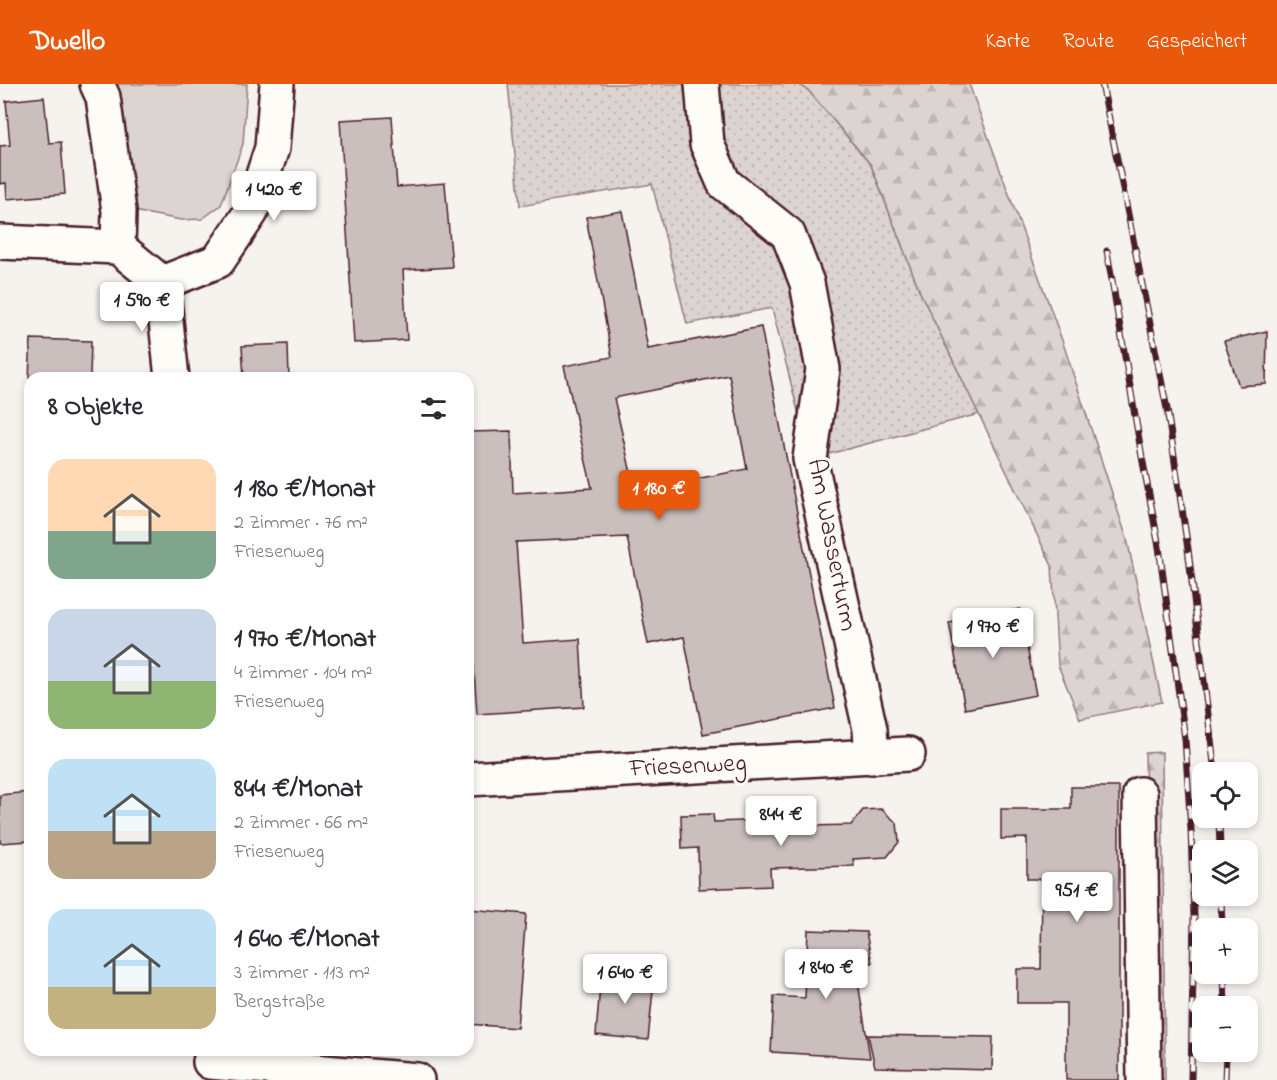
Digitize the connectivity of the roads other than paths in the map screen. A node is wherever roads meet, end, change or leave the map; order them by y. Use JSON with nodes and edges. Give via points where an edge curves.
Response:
{"nodes":[{"id":1,"x":96,"y":84,"type":"edge"},
{"id":2,"x":277,"y":84,"type":"edge"},
{"id":3,"x":702,"y":84,"type":"edge"},
{"id":4,"x":0,"y":242,"type":"edge"},
{"id":5,"x":118,"y":247,"type":"junction"},
{"id":6,"x":162,"y":283,"type":"junction"},
{"id":7,"x":171,"y":372,"type":"edge"},
{"id":8,"x":908,"y":754,"type":"dead end"},
{"id":9,"x":872,"y":757,"type":"junction"},
{"id":10,"x":474,"y":779,"type":"edge"},
{"id":11,"x":1140,"y":794,"type":"dead end"},
{"id":12,"x":210,"y":1064,"type":"edge"},
{"id":13,"x":417,"y":1080,"type":"edge"},
{"id":14,"x":1144,"y":1080,"type":"edge"}],
"edges":[{"from":1,"to":5,"type":"street","via":[[103,98],[119,212]]},
{"from":2,"to":6,"type":"street","via":[[272,148],[251,212],[218,261]]},
{"from":3,"to":9,"type":"street","name":"Am Wasserturm","via":[[707,144],[724,183],[788,234],[807,283],[823,369],[810,459],[870,729]]},
{"from":4,"to":5,"type":"street"},
{"from":5,"to":6,"type":"street"},
{"from":6,"to":7,"type":"street"},
{"from":8,"to":9,"type":"street","name":"Friesenweg"},
{"from":9,"to":10,"type":"street","name":"Friesenweg"},
{"from":11,"to":14,"type":"street"},
{"from":12,"to":13,"type":"street"}]}
